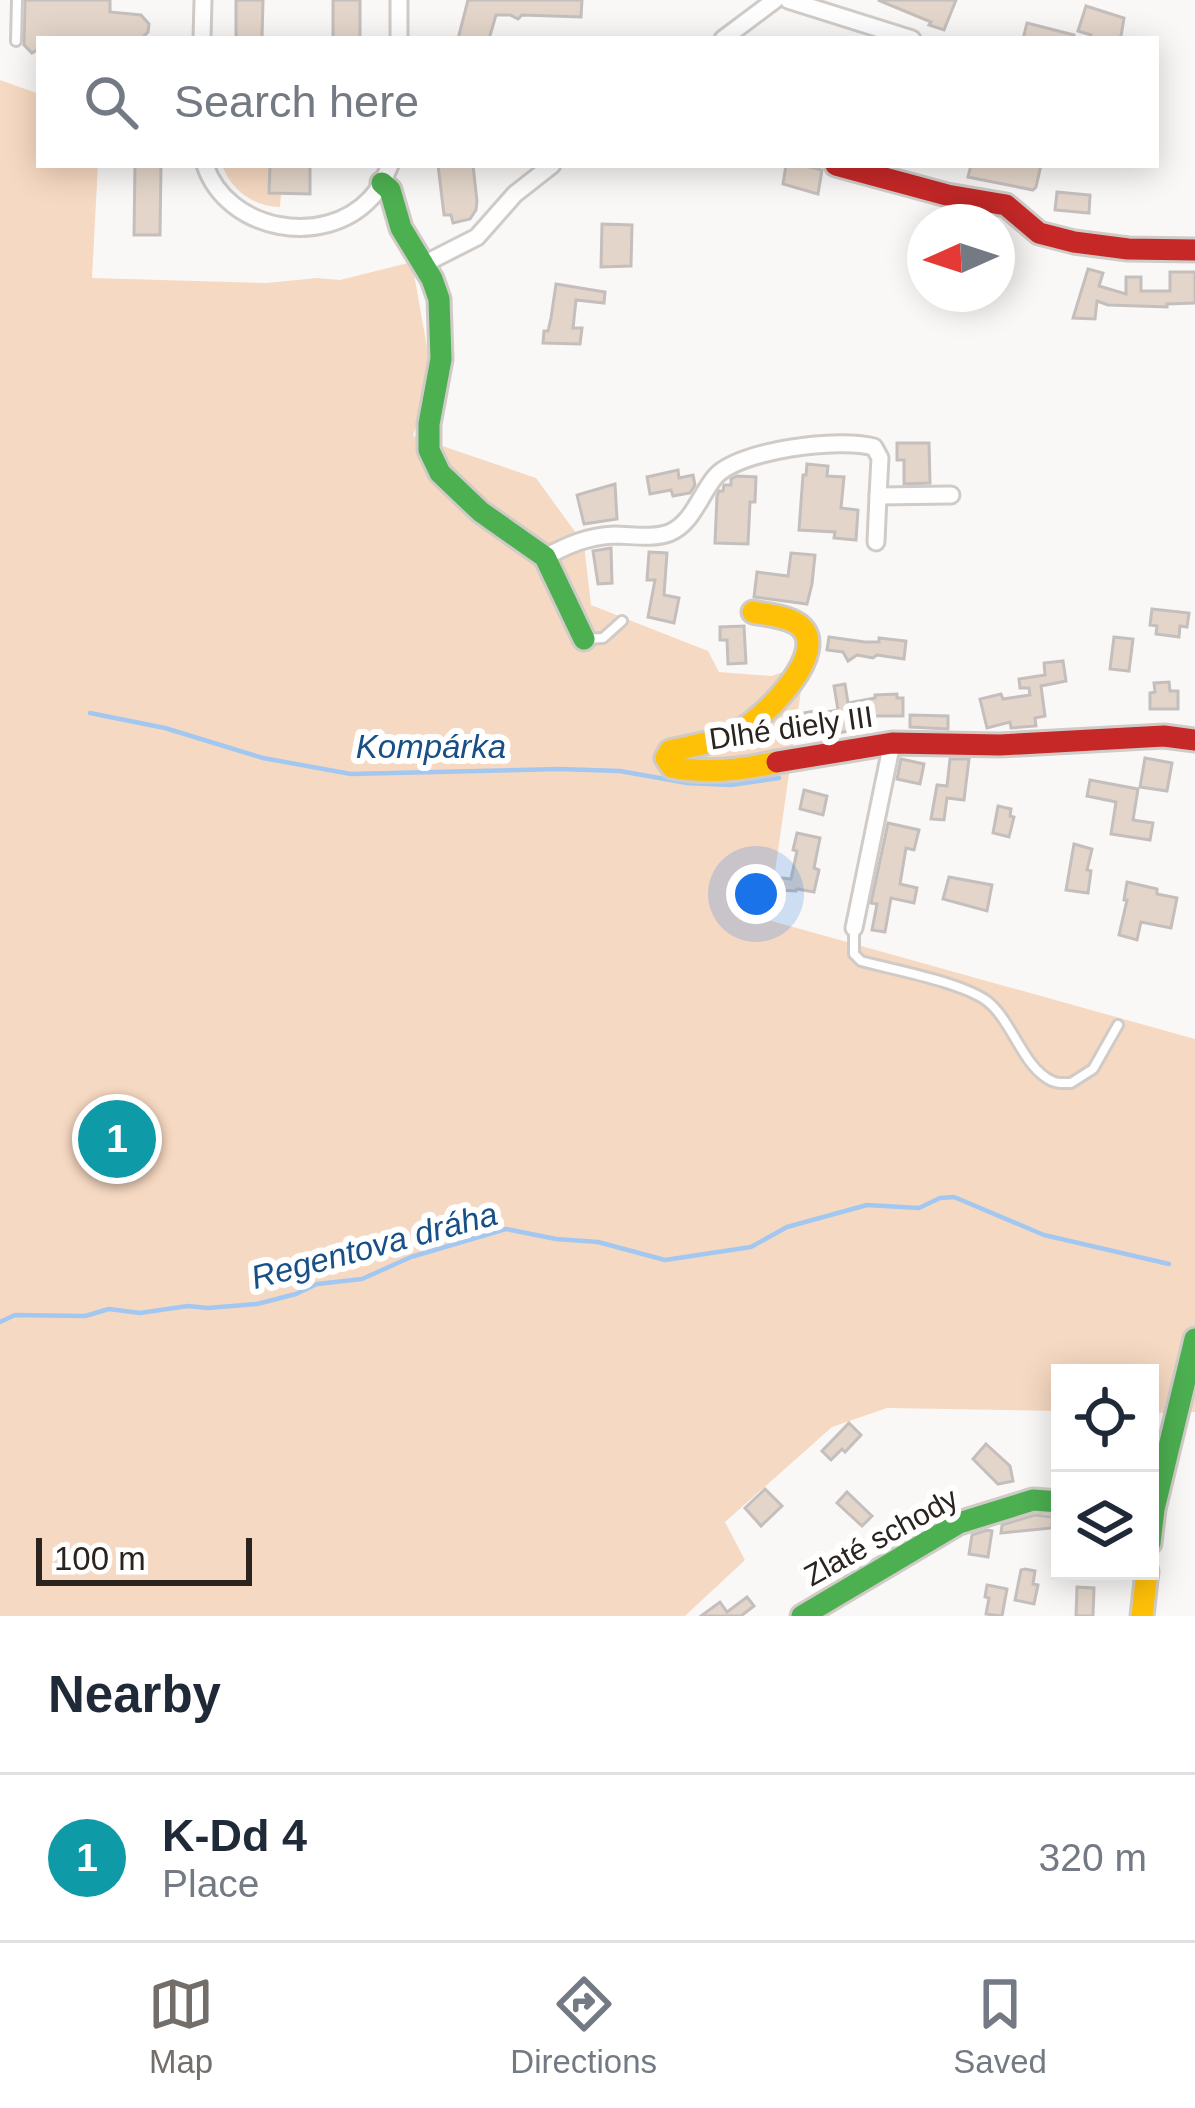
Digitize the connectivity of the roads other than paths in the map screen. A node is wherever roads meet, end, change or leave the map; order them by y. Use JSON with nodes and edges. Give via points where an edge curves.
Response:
{"nodes":[{"id":1,"x":16,"y":0,"type":"edge"},
{"id":2,"x":203,"y":0,"type":"edge"},
{"id":3,"x":399,"y":0,"type":"edge"},
{"id":4,"x":775,"y":0,"type":"edge"},
{"id":5,"x":788,"y":0,"type":"edge"},
{"id":6,"x":202,"y":36,"type":"edge"},
{"id":7,"x":398,"y":36,"type":"edge"},
{"id":8,"x":727,"y":36,"type":"edge"},
{"id":9,"x":902,"y":36,"type":"edge"},
{"id":10,"x":16,"y":40,"type":"dead end"},
{"id":11,"x":206,"y":168,"type":"edge"},
{"id":12,"x":549,"y":168,"type":"edge"},
{"id":13,"x":847,"y":168,"type":"edge"},
{"id":14,"x":386,"y":174,"type":"edge"},
{"id":15,"x":1195,"y":250,"type":"edge"},
{"id":16,"x":422,"y":265,"type":"junction"},
{"id":17,"x":951,"y":495,"type":"dead end"},
{"id":18,"x":878,"y":496,"type":"junction"},
{"id":19,"x":876,"y":542,"type":"dead end"},
{"id":20,"x":545,"y":557,"type":"junction"},
{"id":21,"x":753,"y":612,"type":"dead end"},
{"id":22,"x":622,"y":621,"type":"dead end"},
{"id":23,"x":584,"y":639,"type":"joint"},
{"id":24,"x":1195,"y":740,"type":"edge"},
{"id":25,"x":892,"y":743,"type":"junction"},
{"id":26,"x":854,"y":928,"type":"joint"},
{"id":27,"x":1118,"y":1025,"type":"dead end"},
{"id":28,"x":1195,"y":1339,"type":"edge"},
{"id":29,"x":1159,"y":1481,"type":"edge"},
{"id":30,"x":1051,"y":1502,"type":"edge"},
{"id":31,"x":1146,"y":1580,"type":"edge"},
{"id":32,"x":802,"y":1616,"type":"edge"},
{"id":33,"x":1142,"y":1616,"type":"edge"}],
"edges":[{"from":1,"to":10,"type":"lane"},
{"from":2,"to":6,"type":"street"},
{"from":3,"to":7,"type":"street"},
{"from":4,"to":8,"type":"street"},
{"from":5,"to":9,"type":"street"},
{"from":11,"to":14,"type":"street","via":[[240,211],[305,229],[362,207]]},
{"from":12,"to":16,"type":"street","via":[[477,237]]},
{"from":13,"to":15,"type":"street","via":[[1006,205],[1039,233],[1128,249]]},
{"from":14,"to":16,"type":"street","via":[[400,228]]},
{"from":16,"to":20,"type":"street","via":[[439,299],[429,450],[440,473],[481,512]]},
{"from":17,"to":18,"type":"street"},
{"from":18,"to":19,"type":"street"},
{"from":18,"to":20,"type":"street","via":[[874,447],[764,454],[726,466],[676,531],[580,539]]},
{"from":20,"to":23,"type":"street"},
{"from":21,"to":25,"type":"street","name":"Dlhé diely III","via":[[806,634],[795,679],[746,728],[670,751],[672,767],[753,768]]},
{"from":22,"to":23,"type":"lane","via":[[603,638]]},
{"from":24,"to":25,"type":"street","name":"Dlhé diely III"},
{"from":25,"to":26,"type":"street"},
{"from":26,"to":27,"type":"lane","via":[[861,961],[987,1001],[1052,1081],[1071,1083],[1093,1070]]},
{"from":28,"to":29,"type":"street"},
{"from":30,"to":32,"type":"street","name":"Zlaté schody","via":[[959,1523]]},
{"from":31,"to":33,"type":"street"}]}
